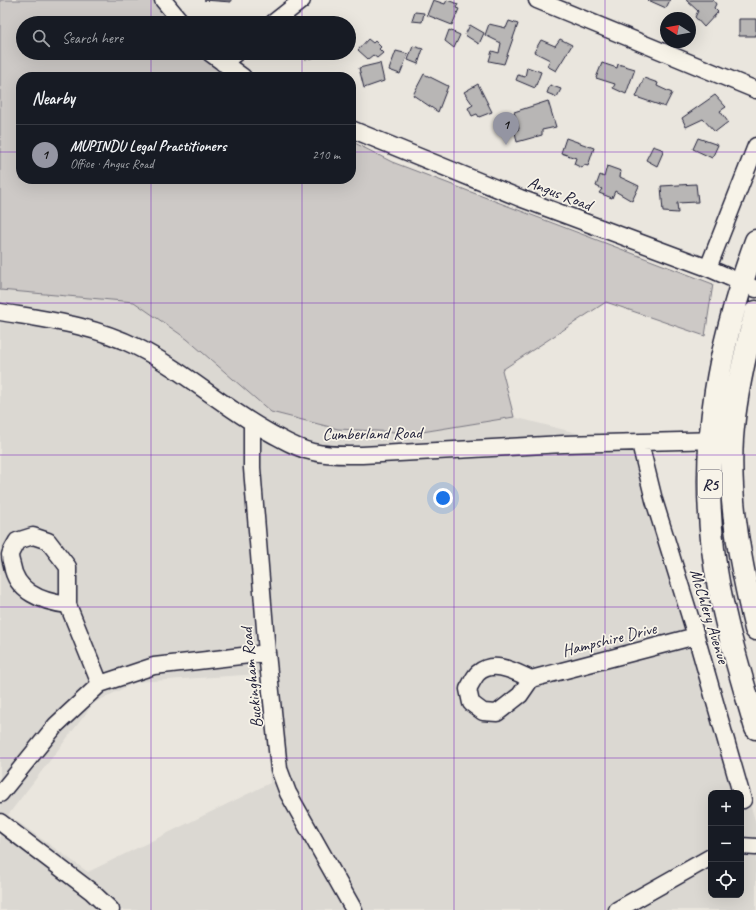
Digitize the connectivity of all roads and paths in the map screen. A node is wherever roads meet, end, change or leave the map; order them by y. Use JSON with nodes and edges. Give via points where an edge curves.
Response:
{"nodes":[{"id":1,"x":163,"y":0,"type":"edge"},
{"id":2,"x":302,"y":0,"type":"edge"},
{"id":3,"x":537,"y":0,"type":"edge"},
{"id":4,"x":176,"y":16,"type":"edge"},
{"id":5,"x":282,"y":16,"type":"edge"},
{"id":6,"x":219,"y":60,"type":"edge"},
{"id":7,"x":227,"y":60,"type":"edge"},
{"id":8,"x":223,"y":63,"type":"junction"},
{"id":9,"x":236,"y":72,"type":"edge"},
{"id":10,"x":756,"y":90,"type":"edge"},
{"id":11,"x":356,"y":131,"type":"edge"},
{"id":12,"x":756,"y":146,"type":"edge"},
{"id":13,"x":756,"y":241,"type":"edge"},
{"id":14,"x":708,"y":268,"type":"junction"},
{"id":15,"x":748,"y":286,"type":"edge"},
{"id":16,"x":0,"y":312,"type":"edge"},
{"id":17,"x":756,"y":312,"type":"edge"},
{"id":18,"x":252,"y":423,"type":"junction"},
{"id":19,"x":732,"y":438,"type":"junction"},
{"id":20,"x":709,"y":441,"type":"junction"},
{"id":21,"x":640,"y":443,"type":"junction"},
{"id":22,"x":68,"y":605,"type":"junction"},
{"id":23,"x":756,"y":629,"type":"edge"},
{"id":24,"x":696,"y":636,"type":"junction"},
{"id":25,"x":267,"y":653,"type":"junction"},
{"id":26,"x":531,"y":679,"type":"dead end"},
{"id":27,"x":100,"y":684,"type":"junction"},
{"id":28,"x":756,"y":728,"type":"edge"},
{"id":29,"x":740,"y":790,"type":"edge"},
{"id":30,"x":0,"y":794,"type":"edge"},
{"id":31,"x":0,"y":822,"type":"edge"},
{"id":32,"x":744,"y":846,"type":"edge"},
{"id":33,"x":756,"y":846,"type":"edge"},
{"id":34,"x":708,"y":859,"type":"edge"},
{"id":35,"x":111,"y":910,"type":"edge"},
{"id":36,"x":354,"y":910,"type":"edge"},
{"id":37,"x":617,"y":910,"type":"edge"}],
"edges":[{"from":1,"to":4,"type":"street"},
{"from":2,"to":5,"type":"street"},
{"from":3,"to":10,"type":"street"},
{"from":6,"to":8,"type":"street"},
{"from":7,"to":8,"type":"street"},
{"from":8,"to":9,"type":"street"},
{"from":11,"to":14,"type":"street","name":"Angus Road","via":[[520,198]]},
{"from":12,"to":14,"type":"street"},
{"from":13,"to":15,"type":"highway","number":"R5"},
{"from":14,"to":15,"type":"street","name":"Angus Road"},
{"from":15,"to":20,"type":"highway","number":"R5","via":[[726,335]]},
{"from":16,"to":18,"type":"street","name":"Cumberland Road","via":[[69,323],[114,336],[139,348],[190,380]]},
{"from":17,"to":19,"type":"highway","number":"R5","via":[[740,378]]},
{"from":18,"to":21,"type":"street","name":"Cumberland Road","via":[[295,447],[339,456],[564,444]]},
{"from":18,"to":25,"type":"street","name":"Buckingham Road","via":[[252,468]]},
{"from":19,"to":20,"type":"street","name":"Cumberland Road"},
{"from":19,"to":23,"type":"highway","number":"R5","via":[[736,530]]},
{"from":20,"to":21,"type":"street","name":"Cumberland Road"},
{"from":20,"to":28,"type":"highway","number":"R5","via":[[710,521],[716,569],[724,613]]},
{"from":21,"to":24,"type":"street","name":"McChlery Avenue","via":[[654,500]]},
{"from":22,"to":22,"type":"street","via":[[51,603],[34,596],[19,584],[13,573],[10,556],[17,541],[34,536],[48,541],[68,567]]},
{"from":22,"to":27,"type":"street"},
{"from":24,"to":26,"type":"street","name":"Hampshire Drive"},
{"from":24,"to":29,"type":"street","name":"McChlery Avenue"},
{"from":25,"to":27,"type":"street","via":[[154,666]]},
{"from":25,"to":36,"type":"street","name":"Buckingham Road","via":[[279,769],[288,793]]},
{"from":27,"to":30,"type":"street","via":[[56,726]]},
{"from":31,"to":35,"type":"street","via":[[92,892]]},
{"from":32,"to":33,"type":"street"},
{"from":34,"to":37,"type":"street"}]}
